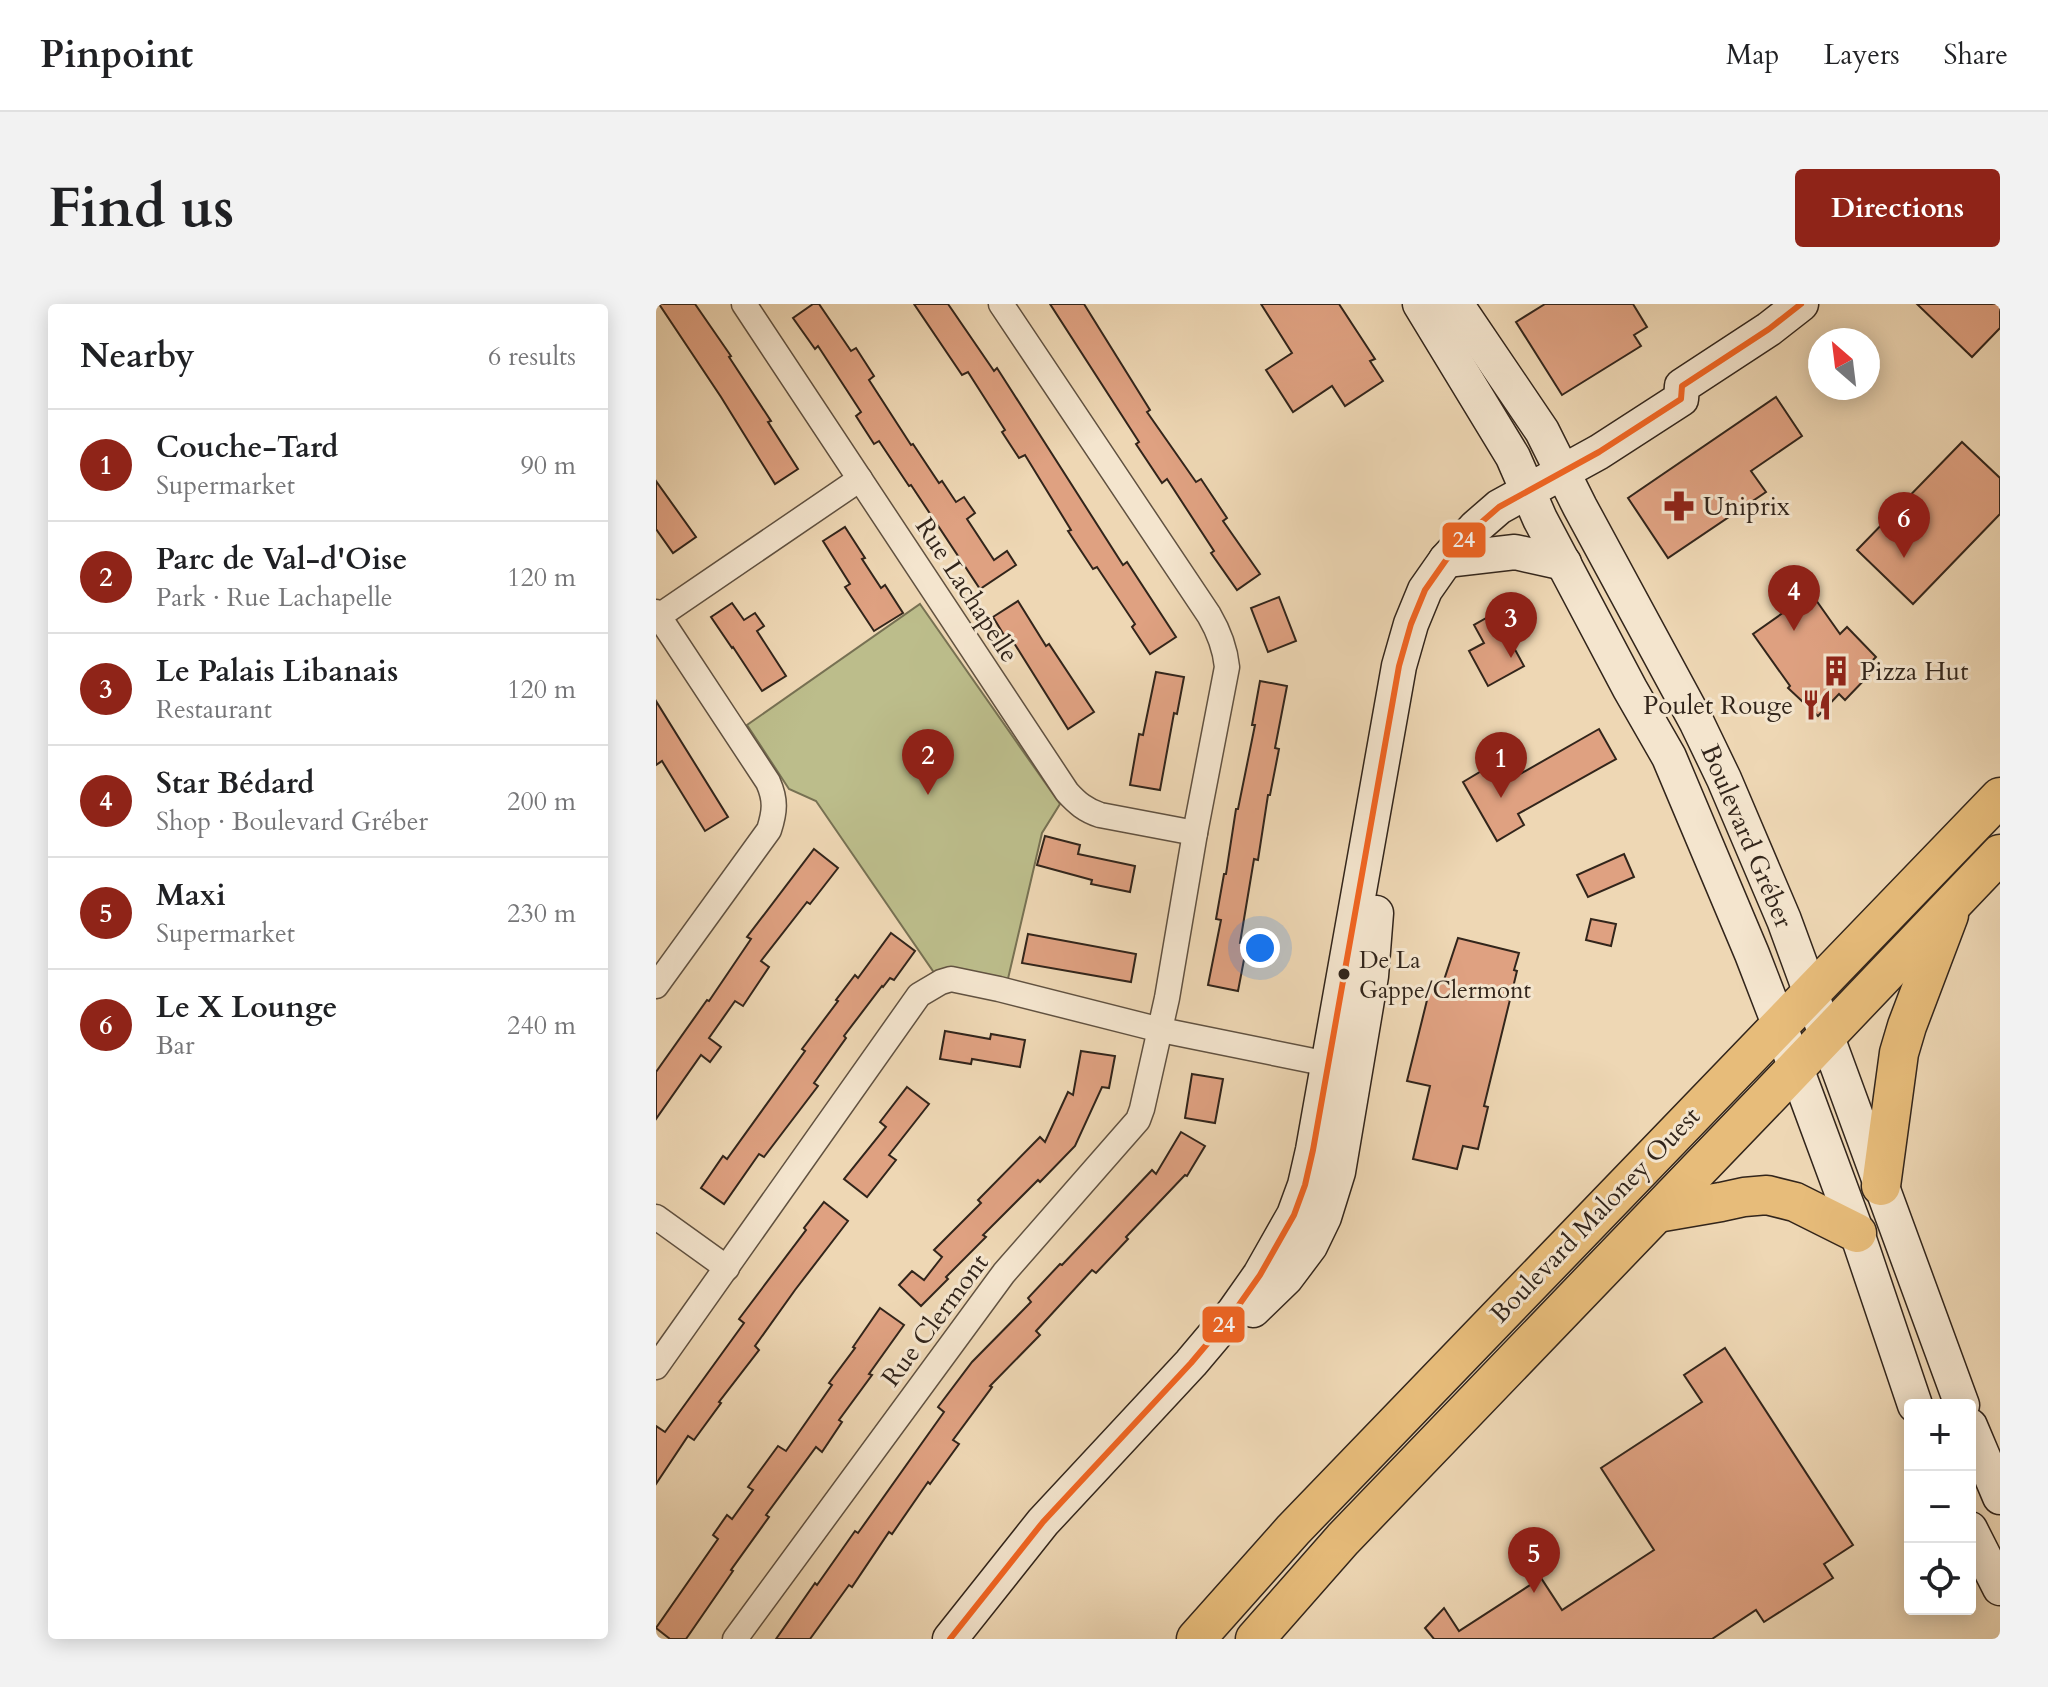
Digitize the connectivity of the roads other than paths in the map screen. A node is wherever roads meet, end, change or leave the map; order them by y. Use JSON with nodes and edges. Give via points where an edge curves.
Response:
{"nodes":[{"id":1,"x":744,"y":304,"type":"edge"},
{"id":2,"x":1001,"y":304,"type":"edge"},
{"id":3,"x":1420,"y":304,"type":"edge"},
{"id":4,"x":1456,"y":304,"type":"edge"},
{"id":5,"x":1801,"y":304,"type":"edge"},
{"id":6,"x":1562,"y":471,"type":"junction"},
{"id":7,"x":860,"y":479,"type":"junction"},
{"id":8,"x":1529,"y":491,"type":"junction"},
{"id":9,"x":1446,"y":560,"type":"junction"},
{"id":10,"x":1564,"y":563,"type":"junction"},
{"id":11,"x":658,"y":614,"type":"edge"},
{"id":12,"x":2000,"y":797,"type":"edge"},
{"id":13,"x":1195,"y":833,"type":"junction"},
{"id":14,"x":2000,"y":854,"type":"edge"},
{"id":15,"x":1954,"y":902,"type":"junction"},
{"id":16,"x":660,"y":970,"type":"edge"},
{"id":17,"x":1811,"y":993,"type":"junction"},
{"id":18,"x":1779,"y":1024,"type":"junction"},
{"id":19,"x":1161,"y":1030,"type":"junction"},
{"id":20,"x":1826,"y":1036,"type":"junction"},
{"id":21,"x":1342,"y":1066,"type":"junction"},
{"id":22,"x":1796,"y":1068,"type":"junction"},
{"id":23,"x":1881,"y":1186,"type":"junction"},
{"id":24,"x":1657,"y":1213,"type":"junction"},
{"id":25,"x":656,"y":1217,"type":"edge"},
{"id":26,"x":1857,"y":1233,"type":"junction"},
{"id":27,"x":727,"y":1268,"type":"junction"},
{"id":28,"x":656,"y":1367,"type":"edge"},
{"id":29,"x":1913,"y":1399,"type":"edge"},
{"id":30,"x":1960,"y":1399,"type":"edge"},
{"id":31,"x":1976,"y":1440,"type":"edge"},
{"id":32,"x":2000,"y":1497,"type":"edge"},
{"id":33,"x":1976,"y":1541,"type":"edge"},
{"id":34,"x":2000,"y":1588,"type":"edge"},
{"id":35,"x":735,"y":1639,"type":"edge"},
{"id":36,"x":950,"y":1639,"type":"edge"},
{"id":37,"x":1196,"y":1639,"type":"edge"},
{"id":38,"x":1255,"y":1639,"type":"edge"}],
"edges":[{"from":1,"to":7,"type":"street","name":"Rue Lachapelle"},
{"from":2,"to":13,"type":"street","via":[[1219,632],[1227,667]]},
{"from":3,"to":8,"type":"main road","name":"Boulevard Gréber"},
{"from":4,"to":6,"type":"main road","name":"Boulevard Gréber","via":[[1536,421]]},
{"from":5,"to":6,"type":"main road","via":[[1682,386],[1681,399]]},
{"from":6,"to":8,"type":"main road"},
{"from":6,"to":17,"type":"main road","name":"Boulevard Gréber","via":[[1714,756]]},
{"from":7,"to":11,"type":"street"},
{"from":7,"to":13,"type":"street","name":"Rue Lachapelle","via":[[1076,803],[1100,815]]},
{"from":8,"to":9,"type":"main road","via":[[1494,511]]},
{"from":8,"to":10,"type":"main road","name":"Boulevard Gréber"},
{"from":9,"to":10,"type":"main road","via":[[1515,552]]},
{"from":9,"to":21,"type":"main road","via":[[1416,610],[1399,666]]},
{"from":10,"to":18,"type":"main road","name":"Boulevard Gréber","via":[[1669,757]]},
{"from":11,"to":16,"type":"street","via":[[775,798],[769,830]]},
{"from":12,"to":17,"type":"main road","name":"Boulevard Maloney Ouest"},
{"from":13,"to":19,"type":"street"},
{"from":14,"to":15,"type":"main road","name":"Boulevard Maloney Ouest"},
{"from":15,"to":20,"type":"main road","name":"Boulevard Maloney Ouest"},
{"from":15,"to":23,"type":"main road","via":[[1899,1053]]},
{"from":17,"to":18,"type":"main road","name":"Boulevard Maloney Ouest"},
{"from":17,"to":20,"type":"main road","name":"Boulevard Gréber"},
{"from":18,"to":22,"type":"main road","name":"Boulevard Gréber"},
{"from":18,"to":37,"type":"main road","name":"Boulevard Maloney Ouest","via":[[1293,1530]]},
{"from":19,"to":21,"type":"street"},
{"from":19,"to":27,"type":"street","via":[[951,979],[929,988],[919,995]]},
{"from":19,"to":35,"type":"street","name":"Rue Clermont","via":[[1138,1120],[1004,1273]]},
{"from":20,"to":22,"type":"main road","name":"Boulevard Maloney Ouest"},
{"from":20,"to":23,"type":"main road","name":"Boulevard Gréber"},
{"from":21,"to":36,"type":"main road","via":[[1338,1172],[1324,1217],[1295,1267],[1191,1363],[1043,1522]]},
{"from":22,"to":24,"type":"main road","name":"Boulevard Maloney Ouest"},
{"from":22,"to":26,"type":"main road","name":"Boulevard Gréber"},
{"from":23,"to":30,"type":"main road","name":"Boulevard Gréber"},
{"from":24,"to":26,"type":"main road","via":[[1767,1195],[1795,1202]]},
{"from":24,"to":38,"type":"main road","name":"Boulevard Maloney Ouest","via":[[1343,1539]]},
{"from":25,"to":27,"type":"street"},
{"from":26,"to":29,"type":"main road","name":"Boulevard Gréber"},
{"from":27,"to":28,"type":"street"},
{"from":31,"to":32,"type":"main road"},
{"from":33,"to":34,"type":"main road"}]}
